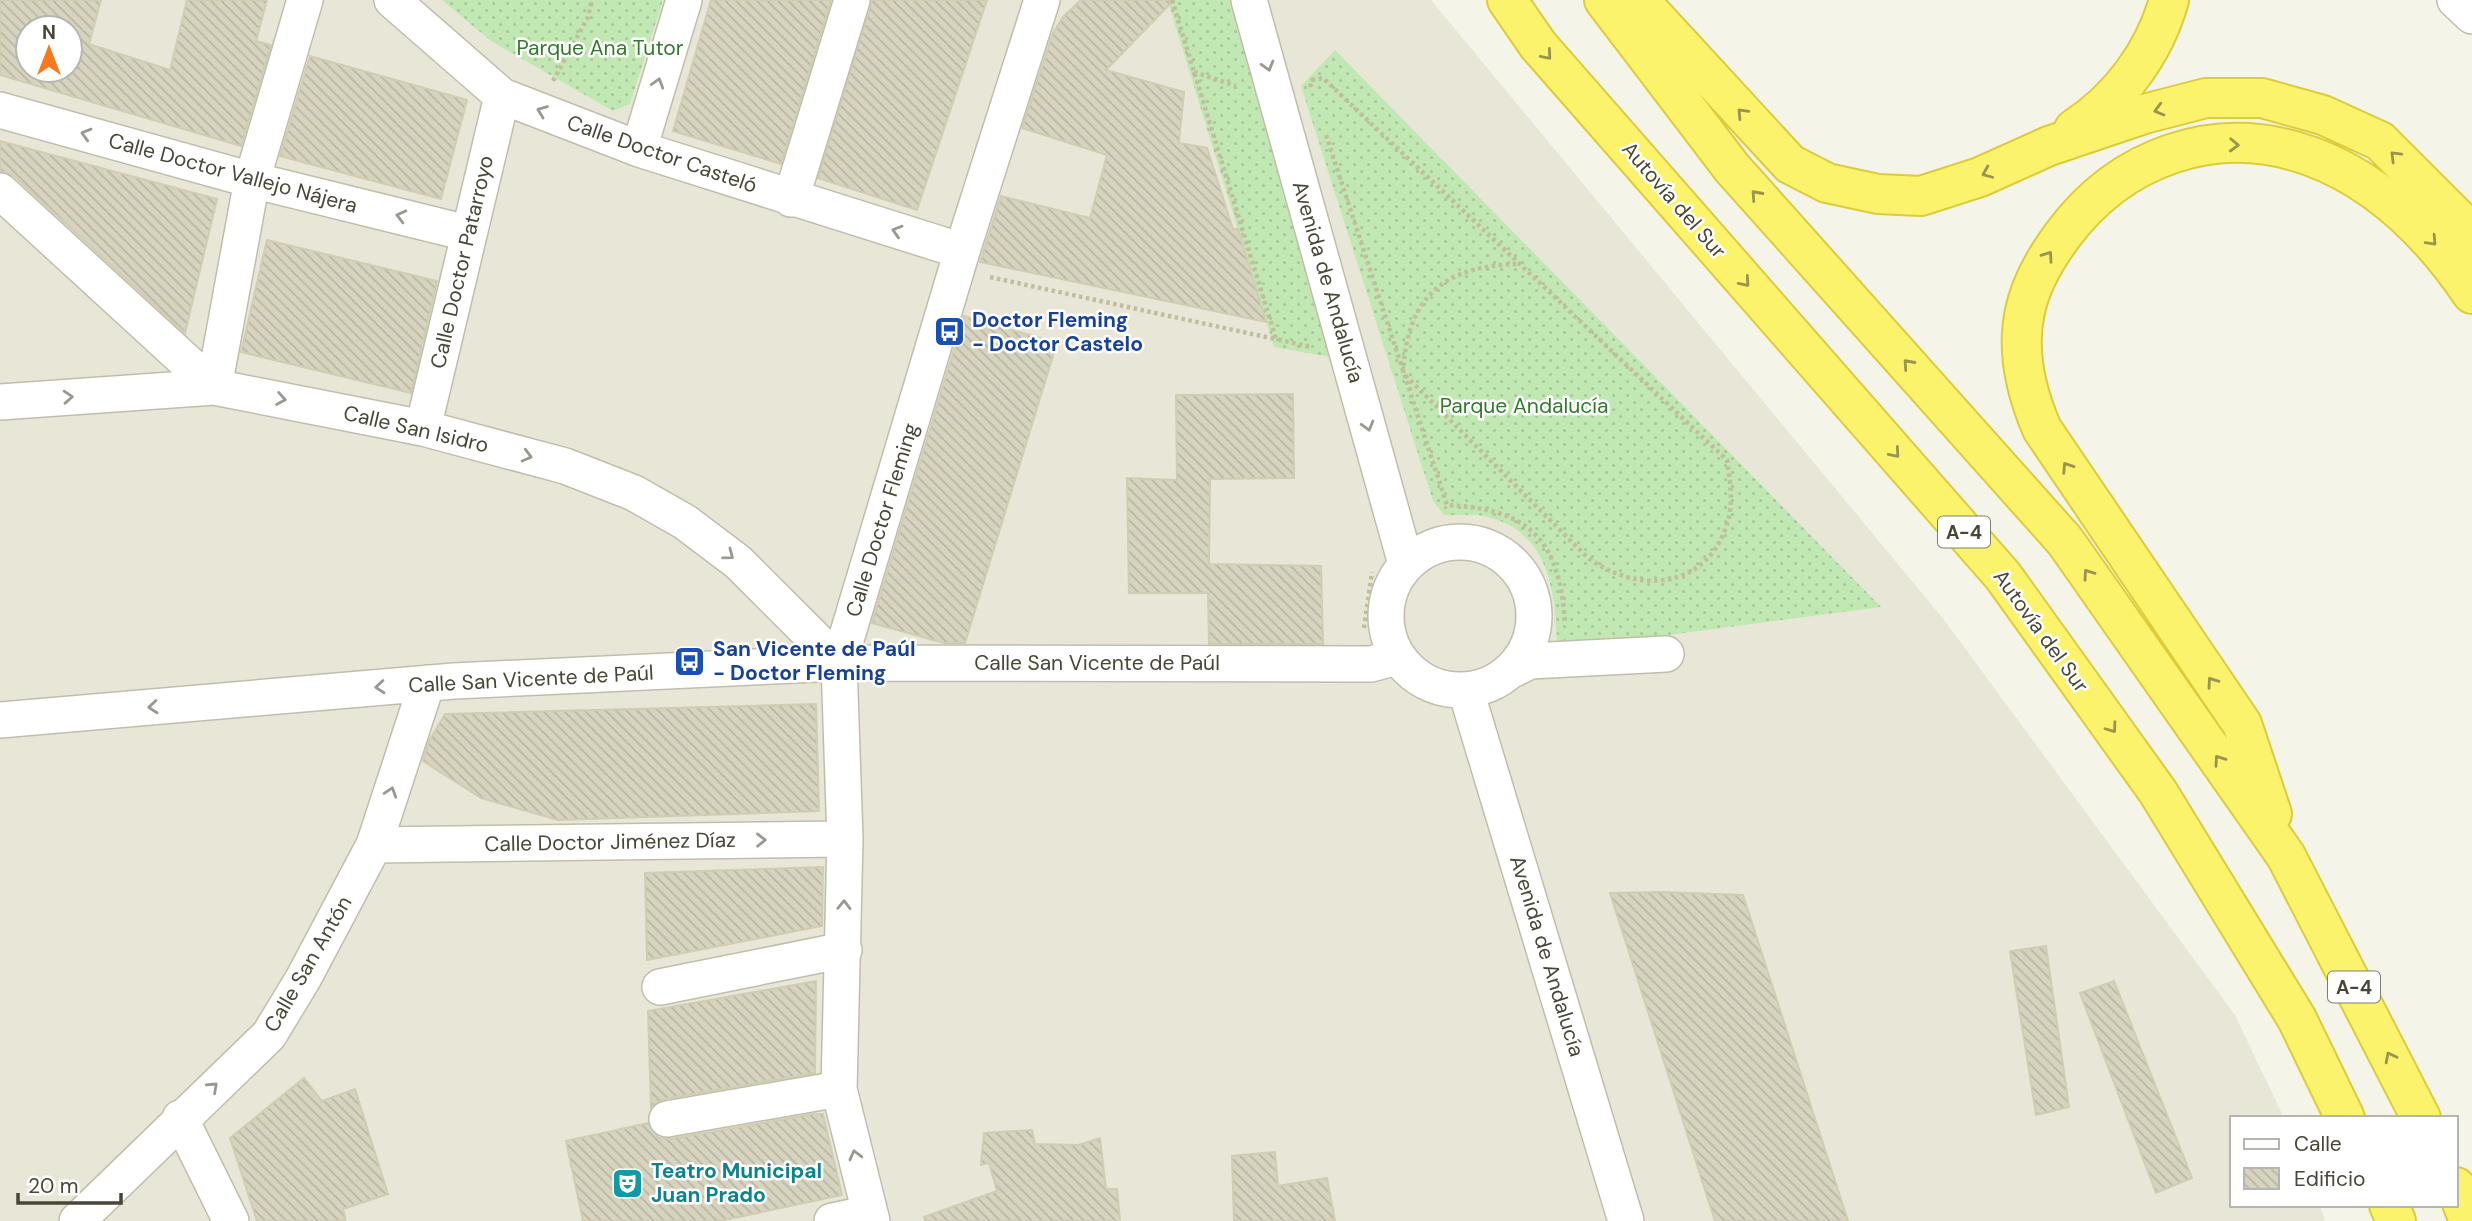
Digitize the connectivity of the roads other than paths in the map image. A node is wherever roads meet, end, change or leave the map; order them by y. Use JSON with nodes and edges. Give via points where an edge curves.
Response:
{"nodes":[{"id":1,"x":305,"y":0,"type":"edge"},
{"id":2,"x":392,"y":0,"type":"edge"},
{"id":3,"x":684,"y":0,"type":"edge"},
{"id":4,"x":852,"y":0,"type":"edge"},
{"id":5,"x":1042,"y":0,"type":"edge"},
{"id":6,"x":1249,"y":0,"type":"edge"},
{"id":7,"x":1507,"y":0,"type":"edge"},
{"id":8,"x":1604,"y":0,"type":"edge"},
{"id":9,"x":1639,"y":0,"type":"edge"},
{"id":10,"x":2169,"y":0,"type":"edge"},
{"id":11,"x":2455,"y":0,"type":"edge"},
{"id":12,"x":2472,"y":16,"type":"edge"},
{"id":13,"x":502,"y":96,"type":"junction"},
{"id":14,"x":0,"y":110,"type":"edge"},
{"id":15,"x":2049,"y":146,"type":"junction"},
{"id":16,"x":639,"y":149,"type":"junction"},
{"id":17,"x":252,"y":180,"type":"junction"},
{"id":18,"x":0,"y":191,"type":"edge"},
{"id":19,"x":791,"y":199,"type":"junction"},
{"id":20,"x":467,"y":233,"type":"junction"},
{"id":21,"x":2472,"y":244,"type":"edge"},
{"id":22,"x":960,"y":260,"type":"junction"},
{"id":23,"x":2472,"y":294,"type":"edge"},
{"id":24,"x":214,"y":387,"type":"junction"},
{"id":25,"x":0,"y":401,"type":"edge"},
{"id":26,"x":423,"y":428,"type":"junction"},
{"id":27,"x":1406,"y":564,"type":"junction"},
{"id":28,"x":1666,"y":654,"type":"dead end"},
{"id":29,"x":1397,"y":657,"type":"junction"},
{"id":30,"x":839,"y":663,"type":"junction"},
{"id":31,"x":1514,"y":669,"type":"junction"},
{"id":32,"x":426,"y":683,"type":"junction"},
{"id":33,"x":1466,"y":691,"type":"junction"},
{"id":34,"x":0,"y":720,"type":"edge"},
{"id":35,"x":845,"y":839,"type":"junction"},
{"id":36,"x":374,"y":845,"type":"junction"},
{"id":37,"x":2286,"y":856,"type":"junction"},
{"id":38,"x":844,"y":950,"type":"junction"},
{"id":39,"x":660,"y":987,"type":"dead end"},
{"id":40,"x":839,"y":1089,"type":"junction"},
{"id":41,"x":2345,"y":1116,"type":"edge"},
{"id":42,"x":2420,"y":1116,"type":"edge"},
{"id":43,"x":180,"y":1118,"type":"junction"},
{"id":44,"x":667,"y":1119,"type":"dead end"},
{"id":45,"x":871,"y":1217,"type":"edge"},
{"id":46,"x":77,"y":1221,"type":"edge"},
{"id":47,"x":231,"y":1221,"type":"edge"},
{"id":48,"x":832,"y":1221,"type":"edge"},
{"id":49,"x":1626,"y":1221,"type":"edge"}],
"edges":[{"from":1,"to":17,"type":"street"},
{"from":2,"to":13,"type":"street","name":"Calle Doctor Casteló"},
{"from":16,"to":3,"type":"street","one_way":true},
{"from":4,"to":19,"type":"street"},
{"from":5,"to":22,"type":"street","name":"Calle Doctor Fleming"},
{"from":6,"to":27,"type":"street","name":"Avenida de Andalucía","one_way":true},
{"from":7,"to":41,"type":"highway","name":"Autovía del Sur","number":"A-4","one_way":true,"via":[[1538,45],[2003,576],[2158,792],[2297,1019]]},
{"from":37,"to":8,"type":"highway","number":"A-4","one_way":true,"via":[[2065,541],[1732,168]]},
{"from":15,"to":9,"type":"highway","one_way":true,"via":[[1980,177],[1921,196],[1878,194],[1827,183],[1790,164]]},
{"from":10,"to":15,"type":"highway","via":[[2141,65],[2098,114]]},
{"from":11,"to":12,"type":"street"},
{"from":16,"to":13,"type":"street","name":"Calle Doctor Casteló","one_way":true},
{"from":13,"to":20,"type":"street","name":"Calle Doctor Patarroyo"},
{"from":17,"to":14,"type":"street","name":"Calle Doctor Vallejo Nájera","one_way":true},
{"from":21,"to":15,"type":"highway","one_way":true,"via":[[2457,218],[2380,141],[2323,115],[2262,97],[2206,97]]},
{"from":16,"to":19,"type":"street","name":"Calle Doctor Casteló"},
{"from":20,"to":17,"type":"street","name":"Calle Doctor Vallejo Nájera","one_way":true},
{"from":17,"to":24,"type":"street"},
{"from":18,"to":24,"type":"street"},
{"from":22,"to":19,"type":"street","name":"Calle Doctor Casteló","one_way":true},
{"from":20,"to":26,"type":"street","name":"Calle Doctor Patarroyo"},
{"from":22,"to":30,"type":"street","name":"Calle Doctor Fleming"},
{"from":37,"to":23,"type":"highway","one_way":true,"via":[[2242,724],[2042,429],[2027,394],[2022,351],[2025,312],[2041,264],[2102,190],[2155,158],[2207,144],[2268,146],[2309,156],[2349,175],[2409,216],[2449,259]]},
{"from":25,"to":24,"type":"street","name":"Calle San Isidro","one_way":true},
{"from":24,"to":26,"type":"street","name":"Calle San Isidro","one_way":true},
{"from":26,"to":30,"type":"street","name":"Calle San Isidro","one_way":true,"via":[[565,466],[634,493],[685,522],[738,562]]},
{"from":27,"to":29,"type":"street","via":[[1389,592],[1385,620]]},
{"from":27,"to":31,"type":"street","via":[[1420,552],[1448,542],[1474,542],[1512,561],[1527,581],[1535,607],[1533,637]]},
{"from":28,"to":31,"type":"street","via":[[1530,661]]},
{"from":29,"to":30,"type":"street","name":"Calle San Vicente de Paúl","via":[[1371,664]]},
{"from":29,"to":33,"type":"street","via":[[1423,681]]},
{"from":30,"to":32,"type":"street","name":"Calle San Vicente de Paúl"},
{"from":30,"to":35,"type":"street","name":"Calle Doctor Fleming"},
{"from":31,"to":33,"type":"street","via":[[1493,684]]},
{"from":32,"to":34,"type":"street","name":"Calle San Vicente de Paúl","one_way":true},
{"from":36,"to":32,"type":"street","name":"Calle San Antón","one_way":true},
{"from":33,"to":49,"type":"street","name":"Avenida de Andalucía"},
{"from":36,"to":35,"type":"street","name":"Calle Doctor Jiménez Díaz","one_way":true},
{"from":38,"to":35,"type":"street","name":"Calle Doctor Fleming","one_way":true},
{"from":43,"to":36,"type":"street","name":"Calle San Antón","one_way":true,"via":[[269,1035]]},
{"from":42,"to":37,"type":"highway","number":"A-4","one_way":true},
{"from":38,"to":39,"type":"street"},
{"from":38,"to":40,"type":"street","name":"Calle Doctor Fleming"},
{"from":40,"to":44,"type":"street"},
{"from":45,"to":40,"type":"street","name":"Calle Doctor Fleming","one_way":true},
{"from":43,"to":46,"type":"street","name":"Calle San Antón"},
{"from":43,"to":47,"type":"street"},
{"from":45,"to":48,"type":"street"}]}
